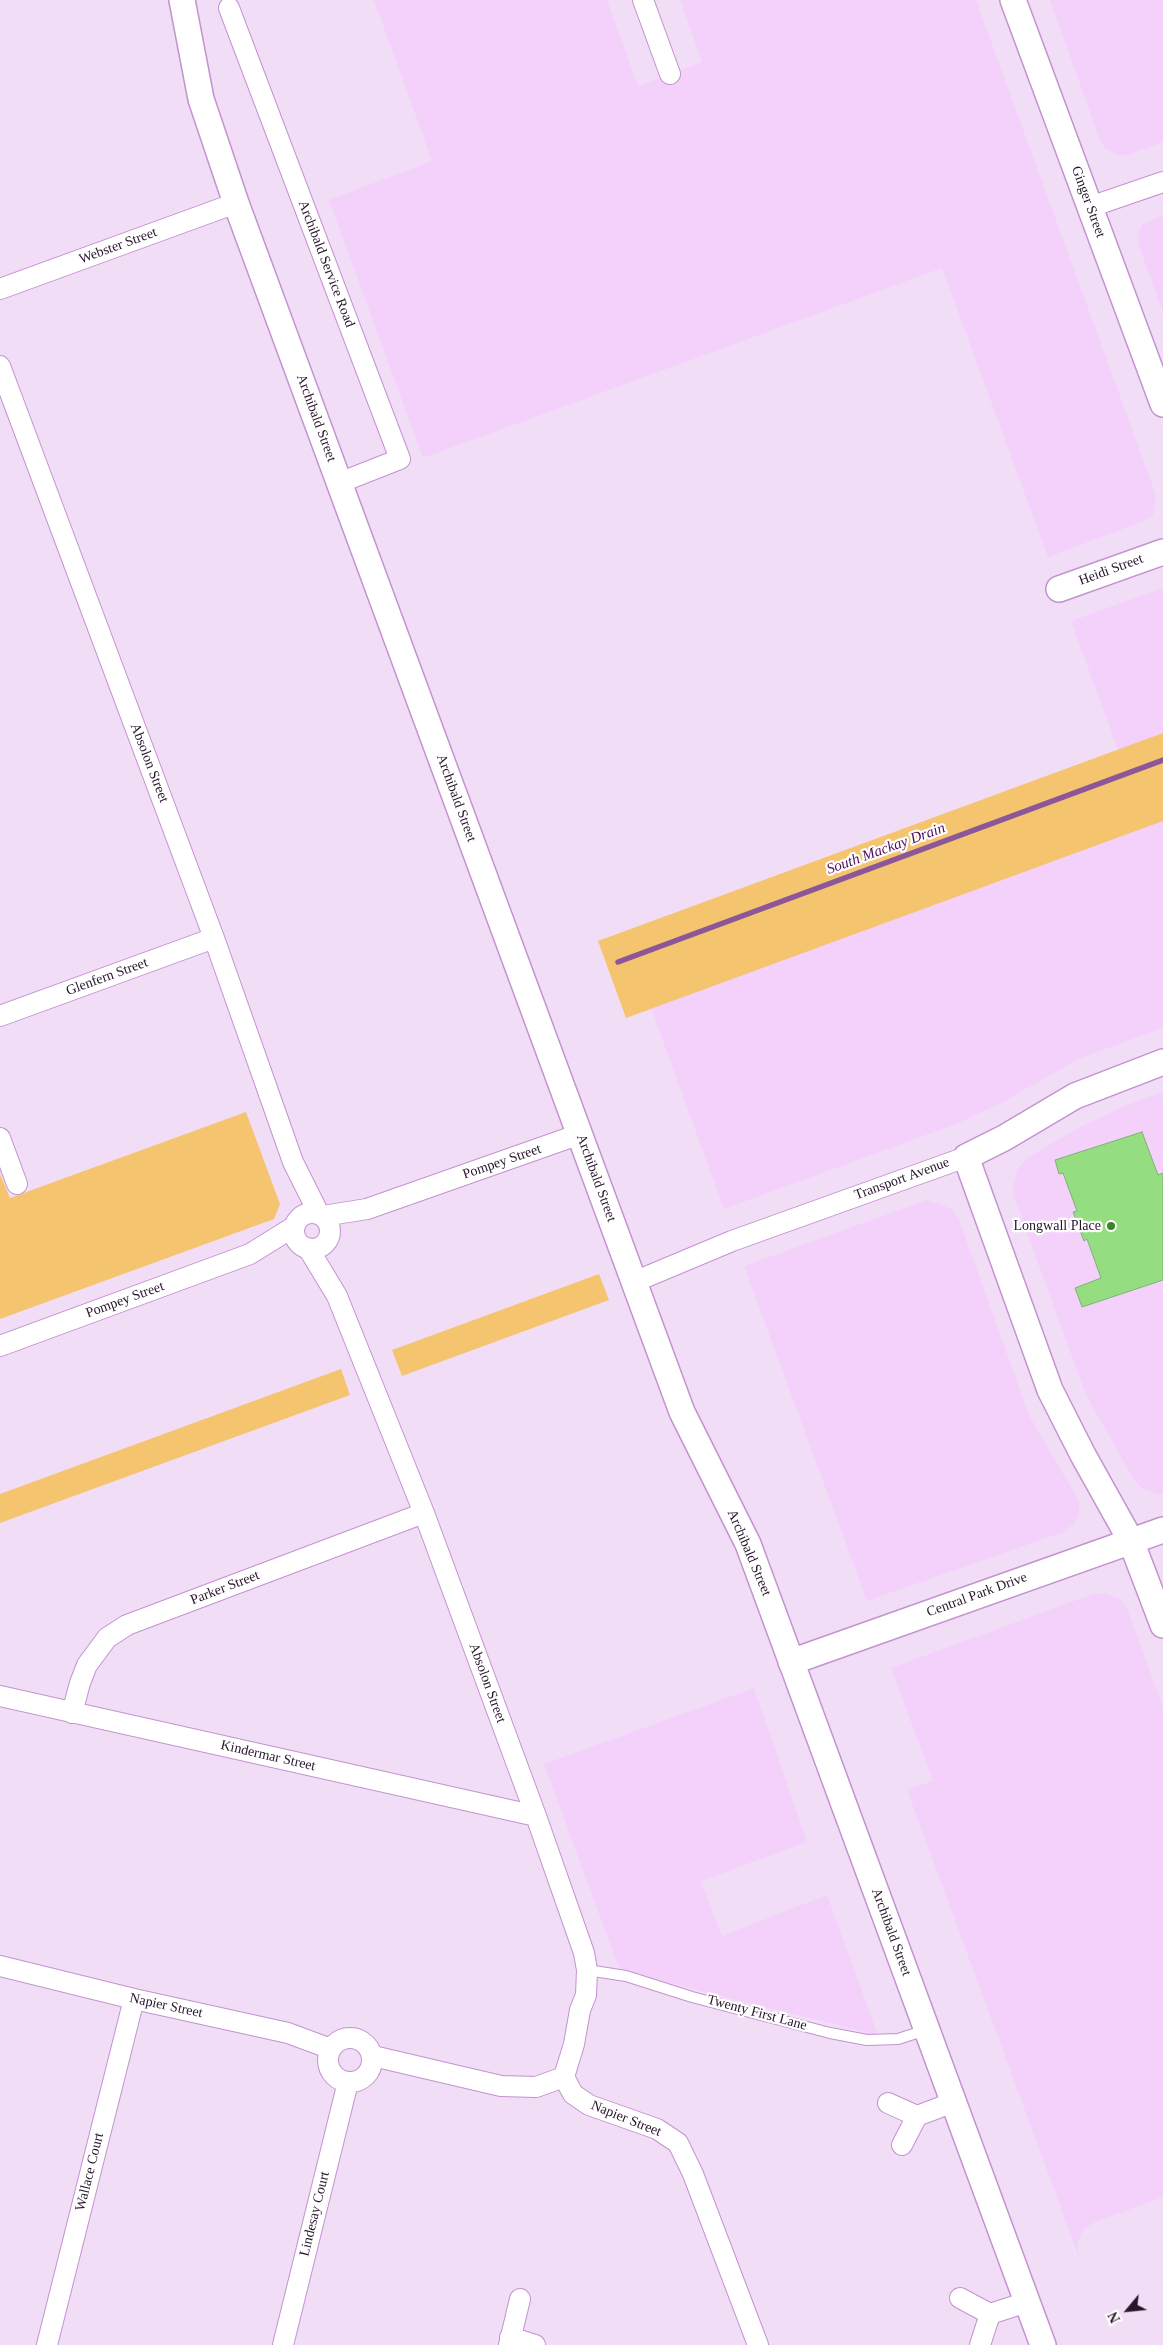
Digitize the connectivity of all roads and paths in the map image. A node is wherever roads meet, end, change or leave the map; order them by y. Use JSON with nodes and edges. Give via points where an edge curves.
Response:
{"nodes":[{"id":1,"x":182,"y":0,"type":"edge"},
{"id":2,"x":643,"y":0,"type":"edge"},
{"id":3,"x":1013,"y":0,"type":"edge"},
{"id":4,"x":229,"y":8,"type":"dead end"},
{"id":5,"x":670,"y":74,"type":"dead end"},
{"id":6,"x":1163,"y":182,"type":"edge"},
{"id":7,"x":236,"y":203,"type":"junction"},
{"id":8,"x":1090,"y":207,"type":"junction"},
{"id":9,"x":0,"y":289,"type":"edge"},
{"id":10,"x":0,"y":366,"type":"edge"},
{"id":11,"x":1163,"y":404,"type":"edge"},
{"id":12,"x":340,"y":483,"type":"junction"},
{"id":13,"x":1163,"y":552,"type":"edge"},
{"id":14,"x":1059,"y":589,"type":"dead end"},
{"id":15,"x":214,"y":938,"type":"junction"},
{"id":16,"x":0,"y":1016,"type":"edge"},
{"id":17,"x":1163,"y":1062,"type":"edge"},
{"id":18,"x":580,"y":1134,"type":"junction"},
{"id":19,"x":1,"y":1146,"type":"edge"},
{"id":20,"x":966,"y":1157,"type":"junction"},
{"id":21,"x":293,"y":1162,"type":"junction"},
{"id":22,"x":17,"y":1184,"type":"dead end"},
{"id":23,"x":367,"y":1210,"type":"junction"},
{"id":24,"x":321,"y":1215,"type":"junction"},
{"id":25,"x":297,"y":1223,"type":"junction"},
{"id":26,"x":328,"y":1237,"type":"junction"},
{"id":27,"x":306,"y":1247,"type":"junction"},
{"id":28,"x":250,"y":1254,"type":"junction"},
{"id":29,"x":634,"y":1282,"type":"junction"},
{"id":30,"x":337,"y":1296,"type":"junction"},
{"id":31,"x":0,"y":1346,"type":"edge"},
{"id":32,"x":424,"y":1513,"type":"junction"},
{"id":33,"x":1163,"y":1530,"type":"edge"},
{"id":34,"x":1131,"y":1541,"type":"junction"},
{"id":35,"x":1163,"y":1625,"type":"edge"},
{"id":36,"x":791,"y":1662,"type":"junction"},
{"id":37,"x":0,"y":1696,"type":"edge"},
{"id":38,"x":72,"y":1713,"type":"junction"},
{"id":39,"x":536,"y":1816,"type":"junction"},
{"id":40,"x":0,"y":1966,"type":"edge"},
{"id":41,"x":587,"y":1970,"type":"junction"},
{"id":42,"x":134,"y":1999,"type":"junction"},
{"id":43,"x":927,"y":2029,"type":"junction"},
{"id":44,"x":331,"y":2049,"type":"junction"},
{"id":45,"x":373,"y":2056,"type":"junction"},
{"id":46,"x":564,"y":2077,"type":"junction"},
{"id":47,"x":348,"y":2082,"type":"junction"},
{"id":48,"x":954,"y":2102,"type":"junction"},
{"id":49,"x":888,"y":2104,"type":"dead end"},
{"id":50,"x":917,"y":2116,"type":"junction"},
{"id":51,"x":902,"y":2145,"type":"dead end"},
{"id":52,"x":960,"y":2298,"type":"dead end"},
{"id":53,"x":520,"y":2299,"type":"dead end"},
{"id":54,"x":1027,"y":2302,"type":"junction"},
{"id":55,"x":990,"y":2314,"type":"junction"},
{"id":56,"x":509,"y":2341,"type":"edge"},
{"id":57,"x":47,"y":2345,"type":"edge"},
{"id":58,"x":283,"y":2345,"type":"edge"},
{"id":59,"x":535,"y":2345,"type":"edge"},
{"id":60,"x":758,"y":2345,"type":"edge"},
{"id":61,"x":980,"y":2345,"type":"edge"},
{"id":62,"x":1043,"y":2345,"type":"edge"}],
"edges":[{"from":1,"to":7,"type":"street","name":"Archibald Street","via":[[200,99]]},
{"from":2,"to":5,"type":"street"},
{"from":3,"to":8,"type":"street","name":"Ginger Street"},
{"from":4,"to":12,"type":"street","name":"Archibald Service Road","via":[[400,459]]},
{"from":6,"to":8,"type":"street"},
{"from":7,"to":9,"type":"street","name":"Webster Street"},
{"from":7,"to":12,"type":"street","name":"Archibald Street"},
{"from":8,"to":11,"type":"street","name":"Ginger Street"},
{"from":10,"to":15,"type":"street","name":"Absolon Street"},
{"from":12,"to":18,"type":"street","name":"Archibald Street"},
{"from":13,"to":14,"type":"street","name":"Heidi Street"},
{"from":15,"to":16,"type":"street","name":"Glenfern Street"},
{"from":15,"to":21,"type":"street","name":"Absolon Street"},
{"from":17,"to":20,"type":"street","name":"Transport Avenue","via":[[1075,1096]]},
{"from":18,"to":23,"type":"street","name":"Pompey Street"},
{"from":18,"to":29,"type":"street","name":"Archibald Street"},
{"from":19,"to":22,"type":"street"},
{"from":20,"to":29,"type":"street","name":"Transport Avenue","via":[[732,1240]]},
{"from":20,"to":34,"type":"street","via":[[1050,1390]]},
{"from":21,"to":24,"type":"street","name":"Absolon Street"},
{"from":21,"to":25,"type":"street","name":"Absolon Street"},
{"from":23,"to":24,"type":"street","name":"Pompey Street"},
{"from":23,"to":26,"type":"street","name":"Pompey Street"},
{"from":24,"to":25,"type":"street","via":[[304,1214]]},
{"from":24,"to":26,"type":"street","via":[[329,1225]]},
{"from":25,"to":27,"type":"street","via":[[296,1238]]},
{"from":25,"to":28,"type":"street","name":"Pompey Street"},
{"from":26,"to":27,"type":"street","via":[[323,1245]]},
{"from":26,"to":30,"type":"street","name":"Absolon Street"},
{"from":27,"to":28,"type":"street","name":"Pompey Street"},
{"from":27,"to":30,"type":"street","name":"Absolon Street"},
{"from":28,"to":31,"type":"street","name":"Pompey Street"},
{"from":29,"to":36,"type":"street","name":"Archibald Street","via":[[682,1412],[748,1544]]},
{"from":30,"to":32,"type":"street","name":"Absolon Street"},
{"from":32,"to":38,"type":"street","name":"Parker Street","via":[[126,1624],[107,1638],[87,1665]]},
{"from":32,"to":39,"type":"street","name":"Absolon Street"},
{"from":33,"to":34,"type":"street","name":"Central Park Drive"},
{"from":34,"to":35,"type":"street"},
{"from":34,"to":36,"type":"street","name":"Central Park Drive"},
{"from":36,"to":43,"type":"street","name":"Archibald Street"},
{"from":37,"to":38,"type":"street","name":"Kindermar Street"},
{"from":38,"to":39,"type":"street","name":"Kindermar Street"},
{"from":39,"to":41,"type":"street","name":"Absolon Street"},
{"from":40,"to":42,"type":"street","name":"Napier Street"},
{"from":41,"to":43,"type":"lane","name":"Twenty First Lane","via":[[626,1976],[701,1999],[867,2040],[898,2039]]},
{"from":41,"to":46,"type":"street","name":"Absolon Street","via":[[586,1994]]},
{"from":42,"to":44,"type":"street","name":"Napier Street","via":[[288,2032]]},
{"from":42,"to":57,"type":"street","name":"Wallace Court"},
{"from":43,"to":48,"type":"street","name":"Archibald Street"},
{"from":44,"to":45,"type":"street","via":[[338,2041],[356,2038],[365,2043]]},
{"from":44,"to":47,"type":"street","via":[[328,2059],[332,2074]]},
{"from":45,"to":46,"type":"street","via":[[501,2086],[536,2086]]},
{"from":45,"to":47,"type":"street","via":[[373,2064],[365,2077]]},
{"from":46,"to":60,"type":"street","name":"Napier Street","via":[[572,2094],[589,2105],[657,2129],[678,2143],[693,2174]]},
{"from":47,"to":58,"type":"street","name":"Lindesay Court"},
{"from":48,"to":50,"type":"street"},
{"from":48,"to":54,"type":"street","name":"Archibald Street"},
{"from":49,"to":50,"type":"street"},
{"from":50,"to":51,"type":"street"},
{"from":52,"to":55,"type":"street"},
{"from":53,"to":56,"type":"street"},
{"from":54,"to":55,"type":"street"},
{"from":54,"to":62,"type":"street","name":"Archibald Street"},
{"from":55,"to":61,"type":"street"},
{"from":56,"to":59,"type":"street"}]}
